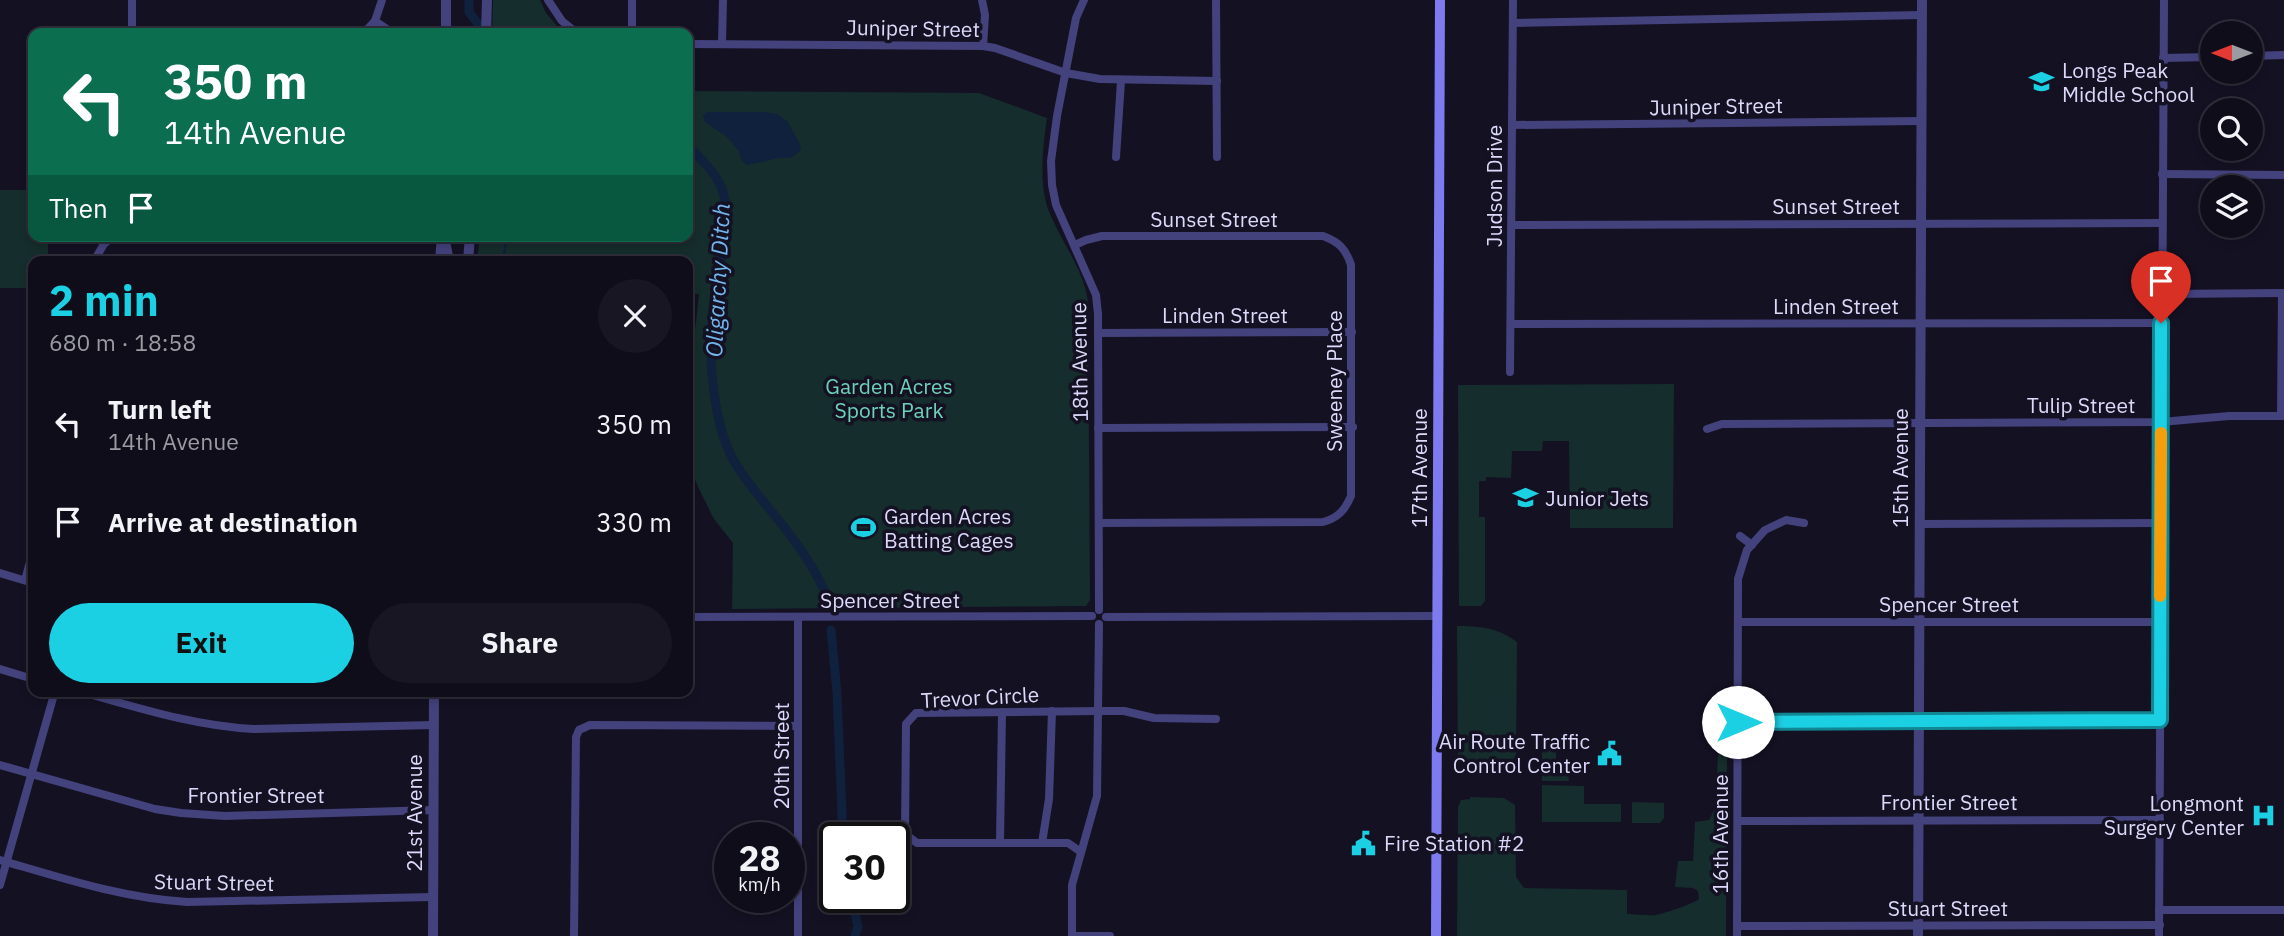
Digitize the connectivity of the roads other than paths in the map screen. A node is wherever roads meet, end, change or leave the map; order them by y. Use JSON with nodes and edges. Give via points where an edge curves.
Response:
{"nodes":[{"id":1,"x":132,"y":0,"type":"edge"},
{"id":2,"x":382,"y":0,"type":"edge"},
{"id":3,"x":446,"y":0,"type":"edge"},
{"id":4,"x":487,"y":0,"type":"edge"},
{"id":5,"x":548,"y":0,"type":"edge"},
{"id":6,"x":632,"y":0,"type":"edge"},
{"id":7,"x":723,"y":0,"type":"edge"},
{"id":8,"x":982,"y":0,"type":"edge"},
{"id":9,"x":1084,"y":0,"type":"edge"},
{"id":10,"x":1216,"y":0,"type":"edge"},
{"id":11,"x":1440,"y":0,"type":"edge"},
{"id":12,"x":1513,"y":0,"type":"edge"},
{"id":13,"x":1922,"y":0,"type":"edge"},
{"id":14,"x":2164,"y":0,"type":"edge"},
{"id":15,"x":1922,"y":15,"type":"junction"},
{"id":16,"x":375,"y":21,"type":"junction"},
{"id":17,"x":1513,"y":23,"type":"junction"},
{"id":18,"x":132,"y":28,"type":"edge"},
{"id":19,"x":369,"y":28,"type":"edge"},
{"id":20,"x":386,"y":28,"type":"edge"},
{"id":21,"x":446,"y":28,"type":"edge"},
{"id":22,"x":486,"y":28,"type":"edge"},
{"id":23,"x":570,"y":28,"type":"edge"},
{"id":24,"x":632,"y":28,"type":"edge"},
{"id":25,"x":722,"y":43,"type":"junction"},
{"id":26,"x":693,"y":44,"type":"edge"},
{"id":27,"x":983,"y":46,"type":"junction"},
{"id":28,"x":2284,"y":55,"type":"edge"},
{"id":29,"x":2263,"y":56,"type":"edge"},
{"id":30,"x":2200,"y":57,"type":"edge"},
{"id":31,"x":2163,"y":58,"type":"junction"},
{"id":32,"x":1066,"y":73,"type":"junction"},
{"id":33,"x":1121,"y":81,"type":"junction"},
{"id":34,"x":1217,"y":81,"type":"junction"},
{"id":35,"x":1921,"y":121,"type":"junction"},
{"id":36,"x":1512,"y":125,"type":"junction"},
{"id":37,"x":1116,"y":157,"type":"dead end"},
{"id":38,"x":1217,"y":157,"type":"dead end"},
{"id":39,"x":2162,"y":174,"type":"junction"},
{"id":40,"x":2284,"y":175,"type":"edge"},
{"id":41,"x":2161,"y":223,"type":"junction"},
{"id":42,"x":1920,"y":224,"type":"junction"},
{"id":43,"x":1512,"y":225,"type":"junction"},
{"id":44,"x":106,"y":242,"type":"edge"},
{"id":45,"x":104,"y":244,"type":"joint"},
{"id":46,"x":1075,"y":246,"type":"junction"},
{"id":47,"x":1348,"y":254,"type":"joint"},
{"id":48,"x":97,"y":256,"type":"edge"},
{"id":49,"x":2283,"y":293,"type":"edge"},
{"id":50,"x":2161,"y":294,"type":"junction"},
{"id":51,"x":1920,"y":323,"type":"junction"},
{"id":52,"x":2161,"y":323,"type":"junction"},
{"id":53,"x":1511,"y":324,"type":"junction"},
{"id":54,"x":1352,"y":332,"type":"junction"},
{"id":55,"x":1098,"y":333,"type":"junction"},
{"id":56,"x":1510,"y":372,"type":"dead end"},
{"id":57,"x":2282,"y":416,"type":"edge"},
{"id":58,"x":2161,"y":422,"type":"junction"},
{"id":59,"x":1920,"y":423,"type":"junction"},
{"id":60,"x":1353,"y":426,"type":"junction"},
{"id":61,"x":1098,"y":428,"type":"junction"},
{"id":62,"x":1707,"y":429,"type":"dead end"},
{"id":63,"x":1099,"y":523,"type":"junction"},
{"id":64,"x":1804,"y":523,"type":"dead end"},
{"id":65,"x":2160,"y":523,"type":"junction"},
{"id":66,"x":1919,"y":524,"type":"junction"},
{"id":67,"x":1740,"y":536,"type":"dead end"},
{"id":68,"x":1752,"y":545,"type":"junction"},
{"id":69,"x":0,"y":573,"type":"edge"},
{"id":70,"x":28,"y":582,"type":"edge"},
{"id":71,"x":1095,"y":613,"type":"junction"},
{"id":72,"x":1437,"y":616,"type":"junction"},
{"id":73,"x":693,"y":617,"type":"edge"},
{"id":74,"x":1106,"y":617,"type":"junction"},
{"id":75,"x":798,"y":618,"type":"junction"},
{"id":76,"x":1738,"y":622,"type":"junction"},
{"id":77,"x":1919,"y":622,"type":"junction"},
{"id":78,"x":2160,"y":622,"type":"junction"},
{"id":79,"x":1099,"y":624,"type":"junction"},
{"id":80,"x":0,"y":669,"type":"edge"},
{"id":81,"x":28,"y":677,"type":"edge"},
{"id":82,"x":53,"y":697,"type":"edge"},
{"id":83,"x":99,"y":697,"type":"edge"},
{"id":84,"x":435,"y":697,"type":"edge"},
{"id":85,"x":1052,"y":711,"type":"junction"},
{"id":86,"x":1098,"y":711,"type":"junction"},
{"id":87,"x":1002,"y":712,"type":"junction"},
{"id":88,"x":1216,"y":719,"type":"dead end"},
{"id":89,"x":2160,"y":720,"type":"junction"},
{"id":90,"x":1919,"y":721,"type":"junction"},
{"id":91,"x":1738,"y":722,"type":"junction"},
{"id":92,"x":434,"y":724,"type":"junction"},
{"id":93,"x":798,"y":726,"type":"junction"},
{"id":94,"x":0,"y":765,"type":"edge"},
{"id":95,"x":31,"y":774,"type":"junction"},
{"id":96,"x":434,"y":810,"type":"junction"},
{"id":97,"x":1918,"y":820,"type":"junction"},
{"id":98,"x":2160,"y":820,"type":"junction"},
{"id":99,"x":1738,"y":821,"type":"junction"},
{"id":100,"x":1000,"y":843,"type":"junction"},
{"id":101,"x":1042,"y":843,"type":"junction"},
{"id":102,"x":1081,"y":852,"type":"junction"},
{"id":103,"x":3,"y":861,"type":"edge"},
{"id":104,"x":0,"y":885,"type":"edge"},
{"id":105,"x":433,"y":897,"type":"junction"},
{"id":106,"x":2160,"y":910,"type":"junction"},
{"id":107,"x":2284,"y":910,"type":"edge"},
{"id":108,"x":2160,"y":925,"type":"junction"},
{"id":109,"x":1737,"y":926,"type":"junction"},
{"id":110,"x":1918,"y":931,"type":"edge"},
{"id":111,"x":433,"y":936,"type":"edge"},
{"id":112,"x":575,"y":936,"type":"edge"},
{"id":113,"x":798,"y":936,"type":"edge"},
{"id":114,"x":1072,"y":936,"type":"edge"},
{"id":115,"x":1110,"y":936,"type":"edge"},
{"id":116,"x":1436,"y":936,"type":"edge"},
{"id":117,"x":1737,"y":936,"type":"edge"},
{"id":118,"x":2160,"y":936,"type":"edge"}],
"edges":[{"from":1,"to":18,"type":"street"},
{"from":2,"to":16,"type":"street"},
{"from":3,"to":21,"type":"street"},
{"from":4,"to":22,"type":"street"},
{"from":5,"to":23,"type":"street"},
{"from":6,"to":24,"type":"street"},
{"from":7,"to":25,"type":"street"},
{"from":8,"to":27,"type":"street"},
{"from":9,"to":32,"type":"street","name":"18th Avenue"},
{"from":10,"to":34,"type":"street"},
{"from":11,"to":72,"type":"main road","name":"17th Avenue"},
{"from":12,"to":17,"type":"street","name":"Judson Drive"},
{"from":13,"to":15,"type":"street","name":"15th Avenue"},
{"from":14,"to":31,"type":"street"},
{"from":15,"to":17,"type":"street"},
{"from":15,"to":35,"type":"street","name":"15th Avenue"},
{"from":16,"to":19,"type":"street"},
{"from":16,"to":20,"type":"street"},
{"from":17,"to":36,"type":"street","name":"Judson Drive"},
{"from":25,"to":26,"type":"street","name":"Juniper Street"},
{"from":25,"to":27,"type":"street","name":"Juniper Street"},
{"from":27,"to":32,"type":"street","name":"Juniper Street"},
{"from":28,"to":29,"type":"street"},
{"from":30,"to":31,"type":"street"},
{"from":31,"to":39,"type":"street"},
{"from":32,"to":33,"type":"street","name":"Juniper Street"},
{"from":32,"to":46,"type":"street","name":"18th Avenue","via":[[1051,161],[1052,185]]},
{"from":33,"to":34,"type":"street","name":"Juniper Street"},
{"from":33,"to":37,"type":"street"},
{"from":34,"to":38,"type":"street"},
{"from":35,"to":36,"type":"street","name":"Juniper Street"},
{"from":35,"to":42,"type":"street","name":"15th Avenue"},
{"from":36,"to":43,"type":"street","name":"Judson Drive"},
{"from":39,"to":40,"type":"street"},
{"from":39,"to":41,"type":"street"},
{"from":41,"to":42,"type":"street","name":"Sunset Street"},
{"from":41,"to":50,"type":"street"},
{"from":42,"to":43,"type":"street","name":"Sunset Street"},
{"from":42,"to":51,"type":"street","name":"15th Avenue"},
{"from":43,"to":53,"type":"street","name":"Judson Drive"},
{"from":44,"to":45,"type":"street"},
{"from":45,"to":48,"type":"street"},
{"from":46,"to":47,"type":"street","name":"Sunset Street","via":[[1102,236],[1323,236]]},
{"from":46,"to":55,"type":"street","name":"18th Avenue","via":[[1096,295]]},
{"from":47,"to":54,"type":"street","name":"Sweeney Place"},
{"from":49,"to":50,"type":"street"},
{"from":49,"to":57,"type":"street"},
{"from":50,"to":52,"type":"street"},
{"from":51,"to":52,"type":"street","name":"Linden Street"},
{"from":51,"to":53,"type":"street","name":"Linden Street"},
{"from":51,"to":59,"type":"street","name":"15th Avenue"},
{"from":52,"to":58,"type":"street"},
{"from":53,"to":56,"type":"street","name":"Judson Drive"},
{"from":54,"to":55,"type":"street","name":"Linden Street"},
{"from":54,"to":60,"type":"street","name":"Sweeney Place"},
{"from":55,"to":61,"type":"street","name":"18th Avenue"},
{"from":57,"to":58,"type":"street","name":"Tulip Street"},
{"from":58,"to":59,"type":"street","name":"Tulip Street"},
{"from":58,"to":65,"type":"street"},
{"from":59,"to":62,"type":"street","name":"Tulip Street","via":[[1722,424]]},
{"from":59,"to":66,"type":"street","name":"15th Avenue"},
{"from":60,"to":61,"type":"street"},
{"from":60,"to":63,"type":"street","name":"Sweeney Place","via":[[1351,496],[1346,508],[1332,519]]},
{"from":61,"to":63,"type":"street","name":"18th Avenue"},
{"from":63,"to":71,"type":"street","name":"18th Avenue"},
{"from":64,"to":68,"type":"street","name":"16th Avenue","via":[[1786,520],[1765,530]]},
{"from":65,"to":66,"type":"street"},
{"from":65,"to":78,"type":"street"},
{"from":66,"to":77,"type":"street","name":"15th Avenue"},
{"from":67,"to":68,"type":"street"},
{"from":68,"to":76,"type":"street","name":"16th Avenue","via":[[1738,579]]},
{"from":69,"to":70,"type":"street"},
{"from":71,"to":74,"type":"street","via":[[1103,611]]},
{"from":71,"to":75,"type":"street","name":"Spencer Street"},
{"from":71,"to":79,"type":"street","via":[[1094,622]]},
{"from":72,"to":74,"type":"street"},
{"from":72,"to":116,"type":"main road","name":"17th Avenue"},
{"from":73,"to":75,"type":"street","name":"Spencer Street"},
{"from":74,"to":79,"type":"street"},
{"from":75,"to":93,"type":"street","name":"20th Street"},
{"from":76,"to":77,"type":"street","name":"Spencer Street"},
{"from":76,"to":91,"type":"street","name":"16th Avenue"},
{"from":77,"to":78,"type":"street","name":"Spencer Street"},
{"from":77,"to":90,"type":"street","name":"15th Avenue"},
{"from":78,"to":89,"type":"street"},
{"from":79,"to":86,"type":"street"},
{"from":80,"to":81,"type":"street"},
{"from":82,"to":95,"type":"street"},
{"from":83,"to":92,"type":"street","via":[[226,728]]},
{"from":84,"to":92,"type":"street","name":"21st Avenue"},
{"from":85,"to":86,"type":"street","name":"Trevor Circle"},
{"from":85,"to":87,"type":"street","name":"Trevor Circle"},
{"from":85,"to":101,"type":"street","via":[[1049,799]]},
{"from":86,"to":88,"type":"street","name":"Trevor Circle"},
{"from":86,"to":102,"type":"street","via":[[1097,796]]},
{"from":87,"to":100,"type":"street"},
{"from":87,"to":100,"type":"street","name":"Trevor Circle","via":[[916,713],[906,724],[905,834],[916,843]]},
{"from":89,"to":90,"type":"street"},
{"from":89,"to":98,"type":"street"},
{"from":90,"to":91,"type":"street"},
{"from":90,"to":97,"type":"street","name":"15th Avenue"},
{"from":91,"to":99,"type":"street","name":"16th Avenue"},
{"from":92,"to":96,"type":"street","name":"21st Avenue"},
{"from":93,"to":112,"type":"street","via":[[579,730]]},
{"from":93,"to":113,"type":"street","name":"20th Street"},
{"from":94,"to":95,"type":"street","name":"Frontier Street"},
{"from":95,"to":96,"type":"street","name":"Frontier Street","via":[[181,813],[225,816]]},
{"from":95,"to":103,"type":"street"},
{"from":96,"to":105,"type":"street","name":"21st Avenue"},
{"from":97,"to":98,"type":"street","name":"Frontier Street"},
{"from":97,"to":99,"type":"street","name":"Frontier Street"},
{"from":97,"to":110,"type":"street","name":"15th Avenue"},
{"from":98,"to":106,"type":"street"},
{"from":99,"to":109,"type":"street","name":"16th Avenue"},
{"from":100,"to":101,"type":"street","name":"Trevor Circle"},
{"from":101,"to":102,"type":"street","name":"Trevor Circle","via":[[1068,843]]},
{"from":102,"to":114,"type":"street","via":[[1072,885]]},
{"from":103,"to":104,"type":"street"},
{"from":103,"to":105,"type":"street","name":"Stuart Street","via":[[157,900]]},
{"from":105,"to":111,"type":"street","name":"21st Avenue"},
{"from":106,"to":107,"type":"street"},
{"from":106,"to":108,"type":"street"},
{"from":108,"to":110,"type":"street","name":"Stuart Street"},
{"from":108,"to":118,"type":"street"},
{"from":109,"to":110,"type":"street","name":"Stuart Street"},
{"from":109,"to":117,"type":"street","name":"16th Avenue"},
{"from":114,"to":115,"type":"street"}]}
